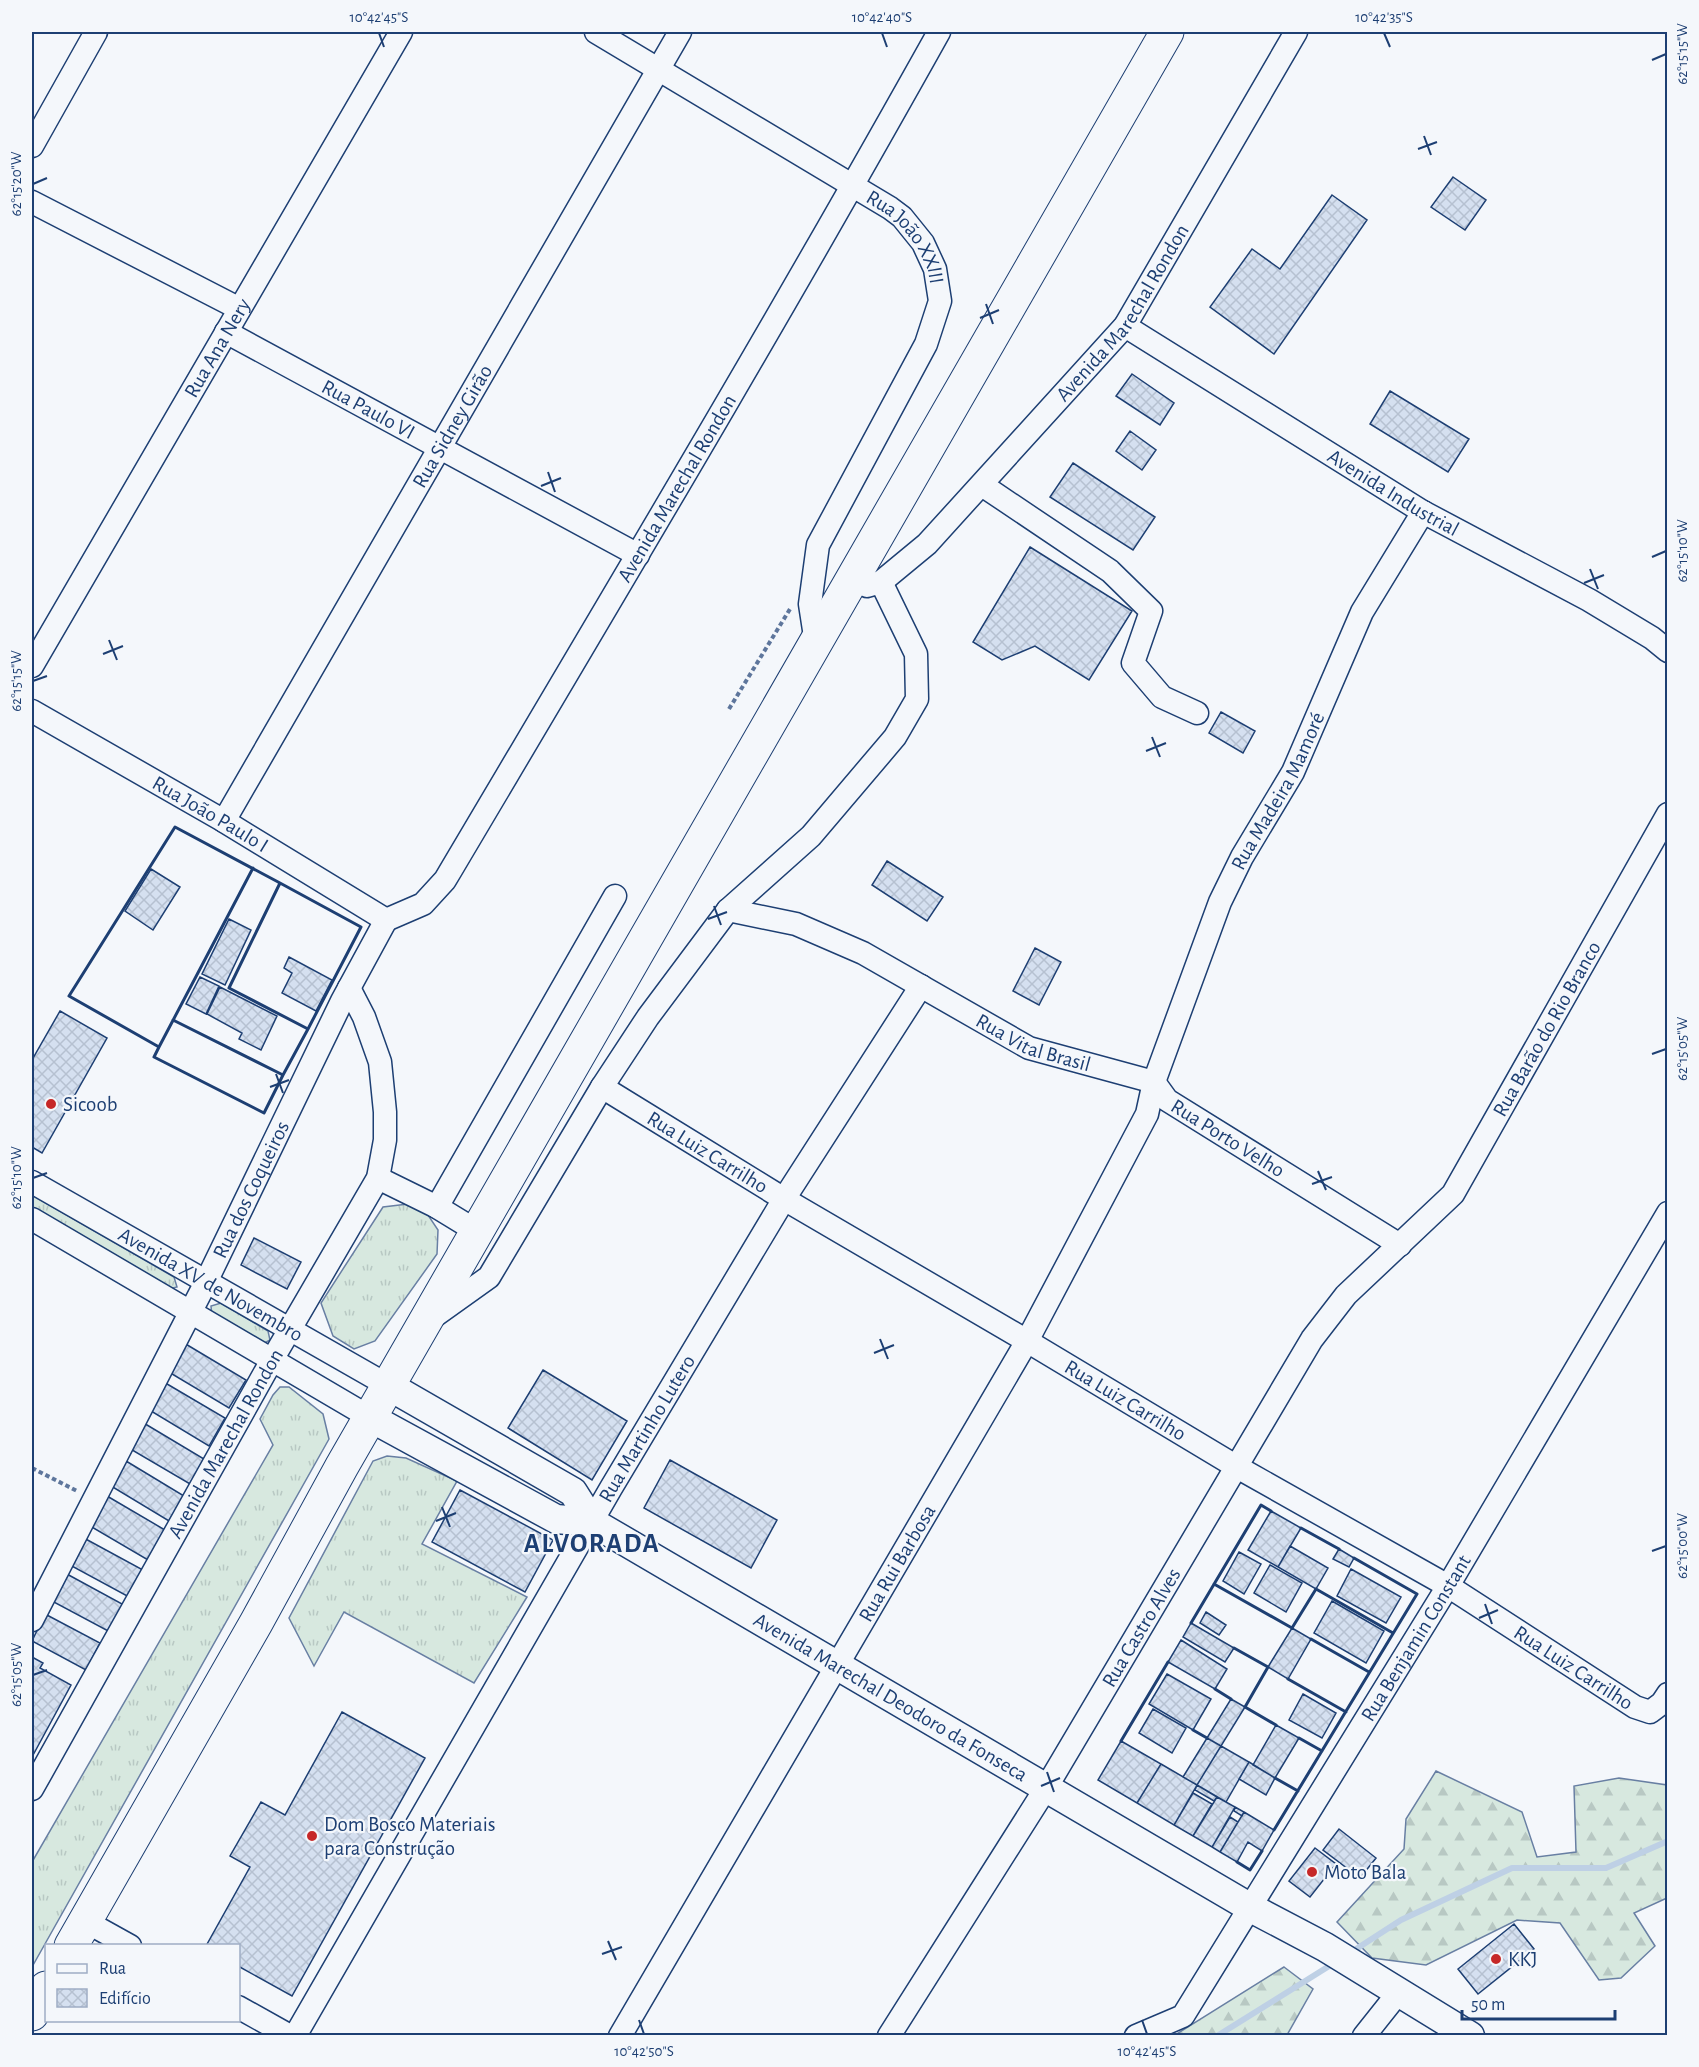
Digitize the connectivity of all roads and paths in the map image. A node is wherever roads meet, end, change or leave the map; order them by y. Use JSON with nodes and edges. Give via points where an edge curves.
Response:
{"nodes":[{"id":1,"x":96,"y":32,"type":"edge"},
{"id":2,"x":401,"y":32,"type":"edge"},
{"id":3,"x":596,"y":32,"type":"edge"},
{"id":4,"x":680,"y":32,"type":"edge"},
{"id":5,"x":939,"y":32,"type":"edge"},
{"id":6,"x":1167,"y":32,"type":"edge"},
{"id":7,"x":1296,"y":32,"type":"edge"},
{"id":8,"x":659,"y":69,"type":"junction"},
{"id":9,"x":32,"y":146,"type":"edge"},
{"id":10,"x":852,"y":187,"type":"junction"},
{"id":11,"x":32,"y":202,"type":"edge"},
{"id":12,"x":238,"y":308,"type":"junction"},
{"id":13,"x":1125,"y":327,"type":"junction"},
{"id":14,"x":226,"y":332,"type":"junction"},
{"id":15,"x":439,"y":448,"type":"junction"},
{"id":16,"x":982,"y":485,"type":"junction"},
{"id":17,"x":1423,"y":512,"type":"junction"},
{"id":18,"x":638,"y":555,"type":"junction"},
{"id":19,"x":813,"y":573,"type":"junction"},
{"id":20,"x":881,"y":582,"type":"junction"},
{"id":21,"x":843,"y":594,"type":"junction"},
{"id":22,"x":816,"y":643,"type":"junction"},
{"id":23,"x":1668,"y":651,"type":"edge"},
{"id":24,"x":32,"y":666,"type":"edge"},
{"id":25,"x":729,"y":709,"type":"dead end"},
{"id":26,"x":32,"y":711,"type":"edge"},
{"id":27,"x":1197,"y":713,"type":"dead end"},
{"id":28,"x":1668,"y":814,"type":"edge"},
{"id":29,"x":224,"y":821,"type":"junction"},
{"id":30,"x":615,"y":896,"type":"dead end"},
{"id":31,"x":728,"y":910,"type":"junction"},
{"id":32,"x":386,"y":920,"type":"junction"},
{"id":33,"x":921,"y":986,"type":"junction"},
{"id":34,"x":349,"y":988,"type":"junction"},
{"id":35,"x":1154,"y":1082,"type":"junction"},
{"id":36,"x":602,"y":1087,"type":"junction"},
{"id":37,"x":378,"y":1178,"type":"junction"},
{"id":38,"x":32,"y":1182,"type":"edge"},
{"id":39,"x":784,"y":1199,"type":"junction"},
{"id":40,"x":437,"y":1207,"type":"junction"},
{"id":41,"x":1668,"y":1213,"type":"edge"},
{"id":42,"x":32,"y":1219,"type":"edge"},
{"id":43,"x":478,"y":1232,"type":"junction"},
{"id":44,"x":1406,"y":1240,"type":"junction"},
{"id":45,"x":206,"y":1282,"type":"junction"},
{"id":46,"x":190,"y":1311,"type":"junction"},
{"id":47,"x":427,"y":1322,"type":"junction"},
{"id":48,"x":289,"y":1330,"type":"junction"},
{"id":49,"x":1027,"y":1341,"type":"junction"},
{"id":50,"x":272,"y":1360,"type":"junction"},
{"id":51,"x":389,"y":1386,"type":"junction"},
{"id":52,"x":371,"y":1418,"type":"junction"},
{"id":53,"x":1238,"y":1467,"type":"junction"},
{"id":54,"x":32,"y":1468,"type":"edge"},
{"id":55,"x":93,"y":1500,"type":"junction"},
{"id":56,"x":592,"y":1522,"type":"junction"},
{"id":57,"x":1448,"y":1586,"type":"junction"},
{"id":58,"x":32,"y":1620,"type":"edge"},
{"id":59,"x":838,"y":1665,"type":"junction"},
{"id":60,"x":1668,"y":1694,"type":"edge"},
{"id":61,"x":1046,"y":1788,"type":"junction"},
{"id":62,"x":32,"y":1789,"type":"edge"},
{"id":63,"x":1251,"y":1908,"type":"junction"},
{"id":64,"x":78,"y":1933,"type":"edge"},
{"id":65,"x":122,"y":1944,"type":"edge"},
{"id":66,"x":45,"y":1990,"type":"edge"},
{"id":67,"x":1399,"y":1992,"type":"junction"},
{"id":68,"x":240,"y":2008,"type":"edge"},
{"id":69,"x":32,"y":2014,"type":"edge"},
{"id":70,"x":290,"y":2036,"type":"edge"},
{"id":71,"x":295,"y":2036,"type":"edge"},
{"id":72,"x":620,"y":2036,"type":"edge"},
{"id":73,"x":889,"y":2036,"type":"edge"},
{"id":74,"x":1136,"y":2036,"type":"edge"},
{"id":75,"x":1364,"y":2036,"type":"edge"},
{"id":76,"x":1470,"y":2036,"type":"edge"}],
"edges":[{"from":1,"to":9,"type":"street"},
{"from":2,"to":12,"type":"street","name":"Rua Ana Nery"},
{"from":3,"to":8,"type":"street","name":"Rua João XXIII"},
{"from":4,"to":8,"type":"street","name":"Rua Sidney Girão"},
{"from":5,"to":10,"type":"street","name":"Avenida Marechal Rondon"},
{"from":6,"to":21,"type":"highway"},
{"from":7,"to":13,"type":"street","name":"Avenida Marechal Rondon"},
{"from":8,"to":10,"type":"street","name":"Rua João XXIII"},
{"from":8,"to":15,"type":"street","name":"Rua Sidney Girão"},
{"from":10,"to":18,"type":"street","name":"Avenida Marechal Rondon"},
{"from":10,"to":19,"type":"street","name":"Rua João XXIII","via":[[890,208],[913,230],[935,269],[940,302],[926,344],[818,545]]},
{"from":11,"to":12,"type":"street"},
{"from":12,"to":14,"type":"street","name":"Rua Ana Nery"},
{"from":13,"to":16,"type":"street","name":"Avenida Marechal Rondon"},
{"from":13,"to":17,"type":"street","name":"Avenida Industrial"},
{"from":14,"to":15,"type":"street","name":"Rua Paulo VI"},
{"from":14,"to":24,"type":"street","name":"Rua Ana Nery"},
{"from":15,"to":18,"type":"street","name":"Rua Paulo VI"},
{"from":15,"to":29,"type":"street","name":"Rua Sidney Girão"},
{"from":16,"to":20,"type":"street","name":"Avenida Marechal Rondon","via":[[927,544]]},
{"from":16,"to":27,"type":"street","via":[[1110,571],[1151,611],[1133,663],[1162,697]]},
{"from":17,"to":23,"type":"street","name":"Avenida Industrial","via":[[1589,600]]},
{"from":17,"to":35,"type":"street","name":"Rua Madeira Mamoré","via":[[1362,612],[1293,772],[1220,902]]},
{"from":18,"to":32,"type":"street","name":"Avenida Marechal Rondon","via":[[446,880],[423,904]]},
{"from":19,"to":22,"type":"street","name":"Rua João XXIII","via":[[810,604]]},
{"from":19,"to":25,"type":"path"},
{"from":20,"to":21,"type":"street","name":"Avenida Marechal Rondon"},
{"from":20,"to":31,"type":"street","via":[[916,654],[917,699],[895,736],[811,836]]},
{"from":21,"to":22,"type":"highway"},
{"from":22,"to":43,"type":"highway"},
{"from":26,"to":29,"type":"street","name":"Rua João Paulo I"},
{"from":28,"to":44,"type":"street","name":"Rua Barão do Rio Branco","via":[[1453,1194]]},
{"from":29,"to":32,"type":"street","name":"Rua João Paulo I"},
{"from":30,"to":40,"type":"street"},
{"from":31,"to":33,"type":"street","name":"Rua Vital Brasil","via":[[795,924],[863,953]]},
{"from":31,"to":36,"type":"street","via":[[648,1017]]},
{"from":32,"to":34,"type":"street","name":"Rua dos Coqueiros"},
{"from":33,"to":35,"type":"street","name":"Rua Vital Brasil","via":[[1029,1048]]},
{"from":33,"to":39,"type":"street","name":"Rua Martinho Lutero"},
{"from":34,"to":37,"type":"street","name":"Avenida Marechal Rondon","via":[[380,1062],[385,1140]]},
{"from":34,"to":45,"type":"street","name":"Rua dos Coqueiros"},
{"from":35,"to":44,"type":"street","name":"Rua Porto Velho","via":[[1167,1100]]},
{"from":35,"to":49,"type":"street","name":"Rua Rui Barbosa","via":[[1147,1114]]},
{"from":36,"to":39,"type":"street","name":"Rua Luiz Carrilho"},
{"from":36,"to":47,"type":"street","via":[[489,1277]]},
{"from":37,"to":40,"type":"street"},
{"from":37,"to":48,"type":"street","name":"Avenida Marechal Rondon"},
{"from":38,"to":45,"type":"street","name":"Avenida XV de Novembro"},
{"from":39,"to":49,"type":"street","name":"Rua Luiz Carrilho"},
{"from":39,"to":56,"type":"street","name":"Rua Martinho Lutero"},
{"from":40,"to":43,"type":"street"},
{"from":41,"to":57,"type":"street","name":"Rua Benjamin Constant"},
{"from":42,"to":46,"type":"street","name":"Avenida XV de Novembro"},
{"from":43,"to":47,"type":"highway"},
{"from":44,"to":53,"type":"street","name":"Rua Castro Alves","via":[[1346,1295],[1312,1339]]},
{"from":45,"to":46,"type":"street","name":"Rua dos Coqueiros"},
{"from":45,"to":48,"type":"street","name":"Avenida XV de Novembro"},
{"from":46,"to":50,"type":"street","name":"Avenida XV de Novembro"},
{"from":46,"to":55,"type":"street","name":"Rua dos Coqueiros"},
{"from":47,"to":51,"type":"highway"},
{"from":48,"to":50,"type":"street","name":"Avenida Marechal Rondon"},
{"from":48,"to":51,"type":"street","name":"Avenida XV de Novembro"},
{"from":49,"to":53,"type":"street","name":"Rua Luiz Carrilho"},
{"from":49,"to":59,"type":"street","name":"Rua Rui Barbosa"},
{"from":50,"to":52,"type":"street","name":"Avenida XV de Novembro"},
{"from":50,"to":62,"type":"street","name":"Avenida Marechal Rondon"},
{"from":51,"to":52,"type":"highway"},
{"from":51,"to":56,"type":"main road","name":"Avenida Marechal Deodoro da Fonseca","via":[[573,1492]]},
{"from":52,"to":56,"type":"main road","name":"Avenida Marechal Deodoro da Fonseca","via":[[556,1519]]},
{"from":52,"to":64,"type":"highway"},
{"from":53,"to":57,"type":"street","name":"Rua Luiz Carrilho"},
{"from":53,"to":61,"type":"street","name":"Rua Castro Alves"},
{"from":54,"to":55,"type":"path"},
{"from":55,"to":58,"type":"street","name":"Rua dos Coqueiros"},
{"from":56,"to":59,"type":"main road","name":"Avenida Marechal Deodoro da Fonseca"},
{"from":56,"to":71,"type":"street","name":"Rua Martinho Lutero"},
{"from":57,"to":60,"type":"street","name":"Rua Luiz Carrilho","via":[[1635,1707],[1650,1712]]},
{"from":57,"to":63,"type":"street","name":"Rua Benjamin Constant"},
{"from":59,"to":61,"type":"main road","name":"Avenida Marechal Deodoro da Fonseca"},
{"from":59,"to":72,"type":"street","name":"Rua Rui Barbosa"},
{"from":61,"to":63,"type":"main road","name":"Avenida Marechal Deodoro da Fonseca"},
{"from":61,"to":73,"type":"street","name":"Rua Castro Alves"},
{"from":63,"to":67,"type":"main road","name":"Avenida Marechal Deodoro da Fonseca"},
{"from":63,"to":74,"type":"street","name":"Rua Benjamin Constant","via":[[1183,2016]]},
{"from":64,"to":65,"type":"street"},
{"from":66,"to":69,"type":"highway"},
{"from":67,"to":75,"type":"street"},
{"from":67,"to":76,"type":"main road","name":"Avenida Marechal Deodoro da Fonseca"},
{"from":68,"to":70,"type":"street"}]}
